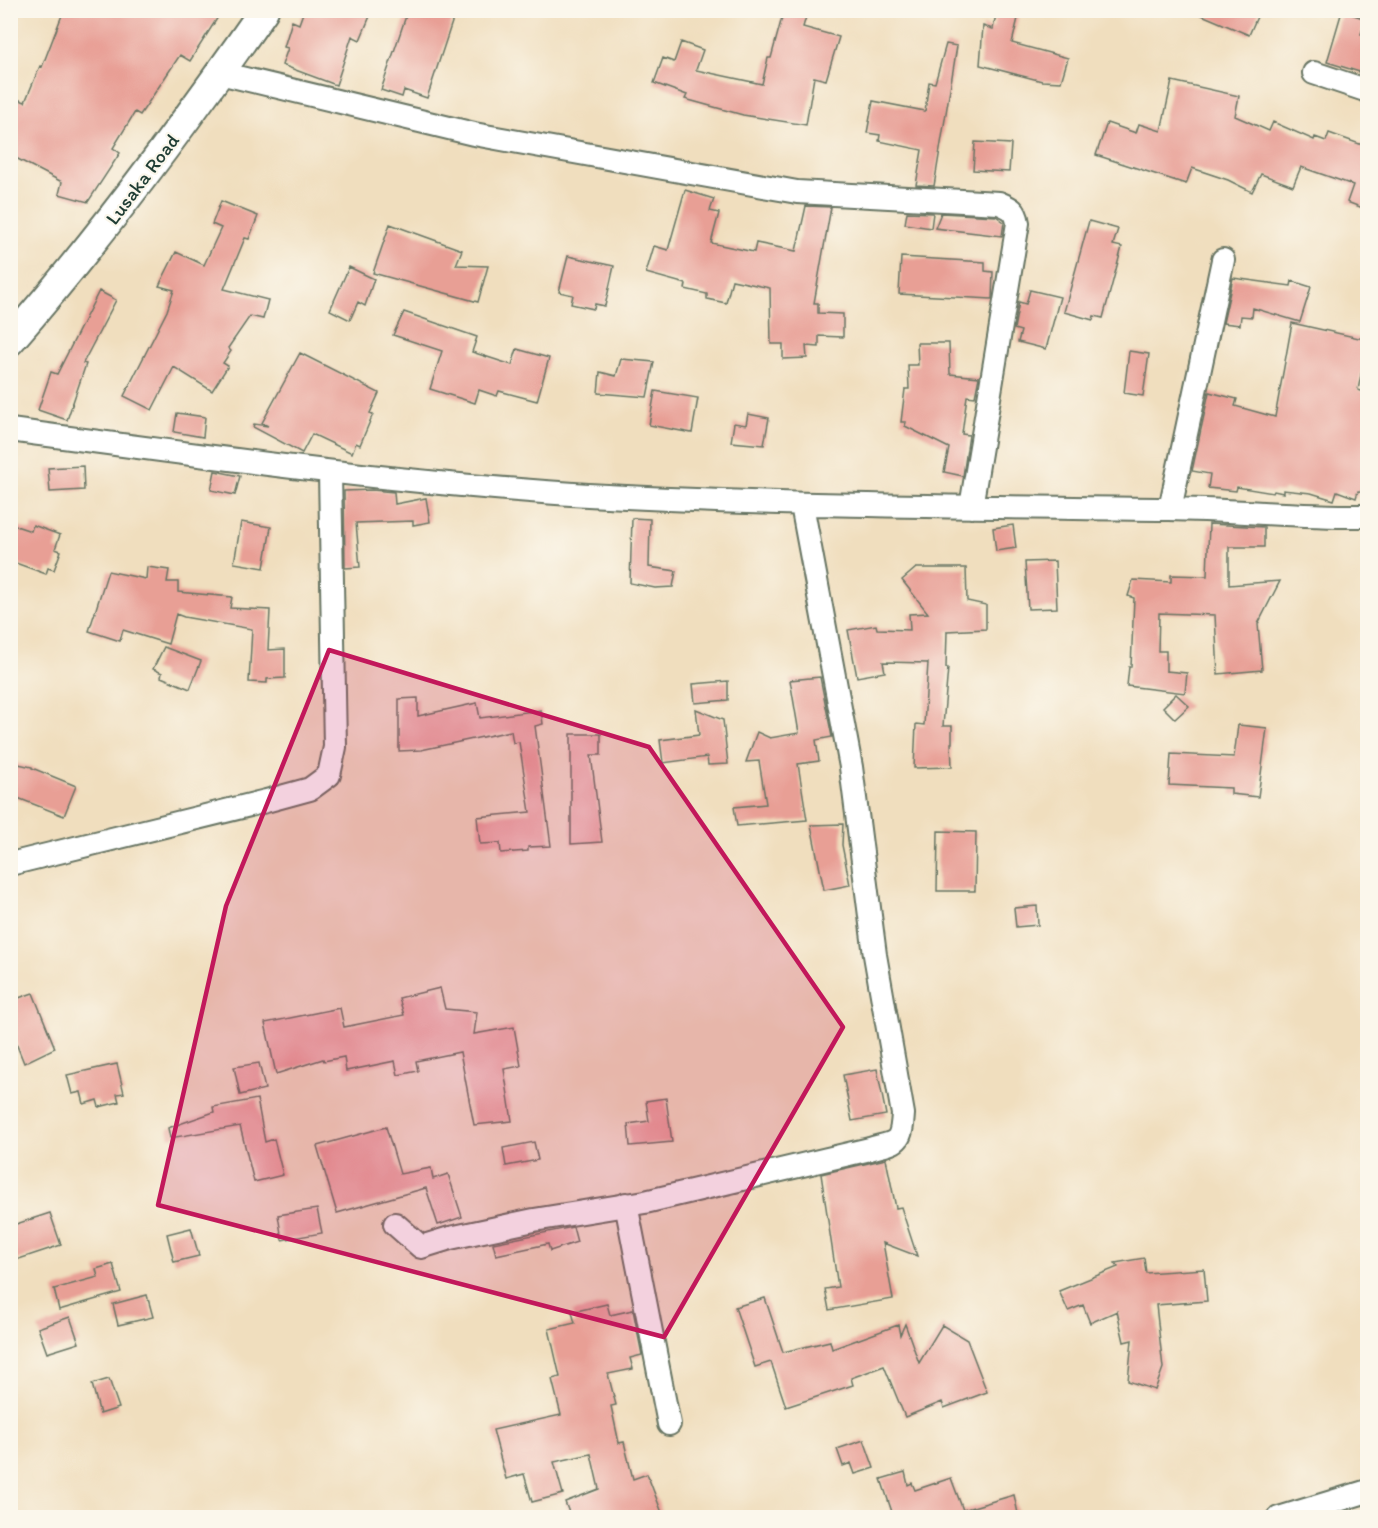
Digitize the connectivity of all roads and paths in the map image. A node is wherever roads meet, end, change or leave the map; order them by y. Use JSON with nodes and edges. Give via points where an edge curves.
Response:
{"nodes":[{"id":1,"x":264,"y":10,"type":"edge"},
{"id":2,"x":220,"y":73,"type":"junction"},
{"id":3,"x":1314,"y":73,"type":"dead end"},
{"id":4,"x":1368,"y":91,"type":"edge"},
{"id":5,"x":1223,"y":260,"type":"dead end"},
{"id":6,"x":10,"y":341,"type":"edge"},
{"id":7,"x":10,"y":430,"type":"edge"},
{"id":8,"x":330,"y":473,"type":"junction"},
{"id":9,"x":802,"y":505,"type":"junction"},
{"id":10,"x":971,"y":507,"type":"junction"},
{"id":11,"x":1170,"y":510,"type":"junction"},
{"id":12,"x":1368,"y":516,"type":"edge"},
{"id":13,"x":10,"y":864,"type":"edge"},
{"id":14,"x":626,"y":1204,"type":"junction"},
{"id":15,"x":395,"y":1224,"type":"dead end"},
{"id":16,"x":669,"y":1424,"type":"dead end"},
{"id":17,"x":1368,"y":1491,"type":"edge"},
{"id":18,"x":1279,"y":1518,"type":"edge"}],
"edges":[{"from":1,"to":2,"type":"street","name":"Lusaka Road"},
{"from":2,"to":6,"type":"street","name":"Lusaka Road","via":[[153,166]]},
{"from":2,"to":10,"type":"street","via":[[474,134],[797,192],[999,203],[1011,207],[1018,223]]},
{"from":3,"to":4,"type":"street"},
{"from":5,"to":11,"type":"street"},
{"from":7,"to":8,"type":"street"},
{"from":8,"to":9,"type":"street","via":[[586,495]]},
{"from":8,"to":13,"type":"street","via":[[335,747],[329,775],[310,789]]},
{"from":9,"to":10,"type":"street"},
{"from":9,"to":14,"type":"street","via":[[851,767],[875,955],[903,1114],[902,1134],[895,1142],[870,1149]]},
{"from":10,"to":11,"type":"street"},
{"from":11,"to":12,"type":"street"},
{"from":14,"to":15,"type":"street","via":[[422,1247]]},
{"from":14,"to":16,"type":"street"},
{"from":17,"to":18,"type":"street"}]}
